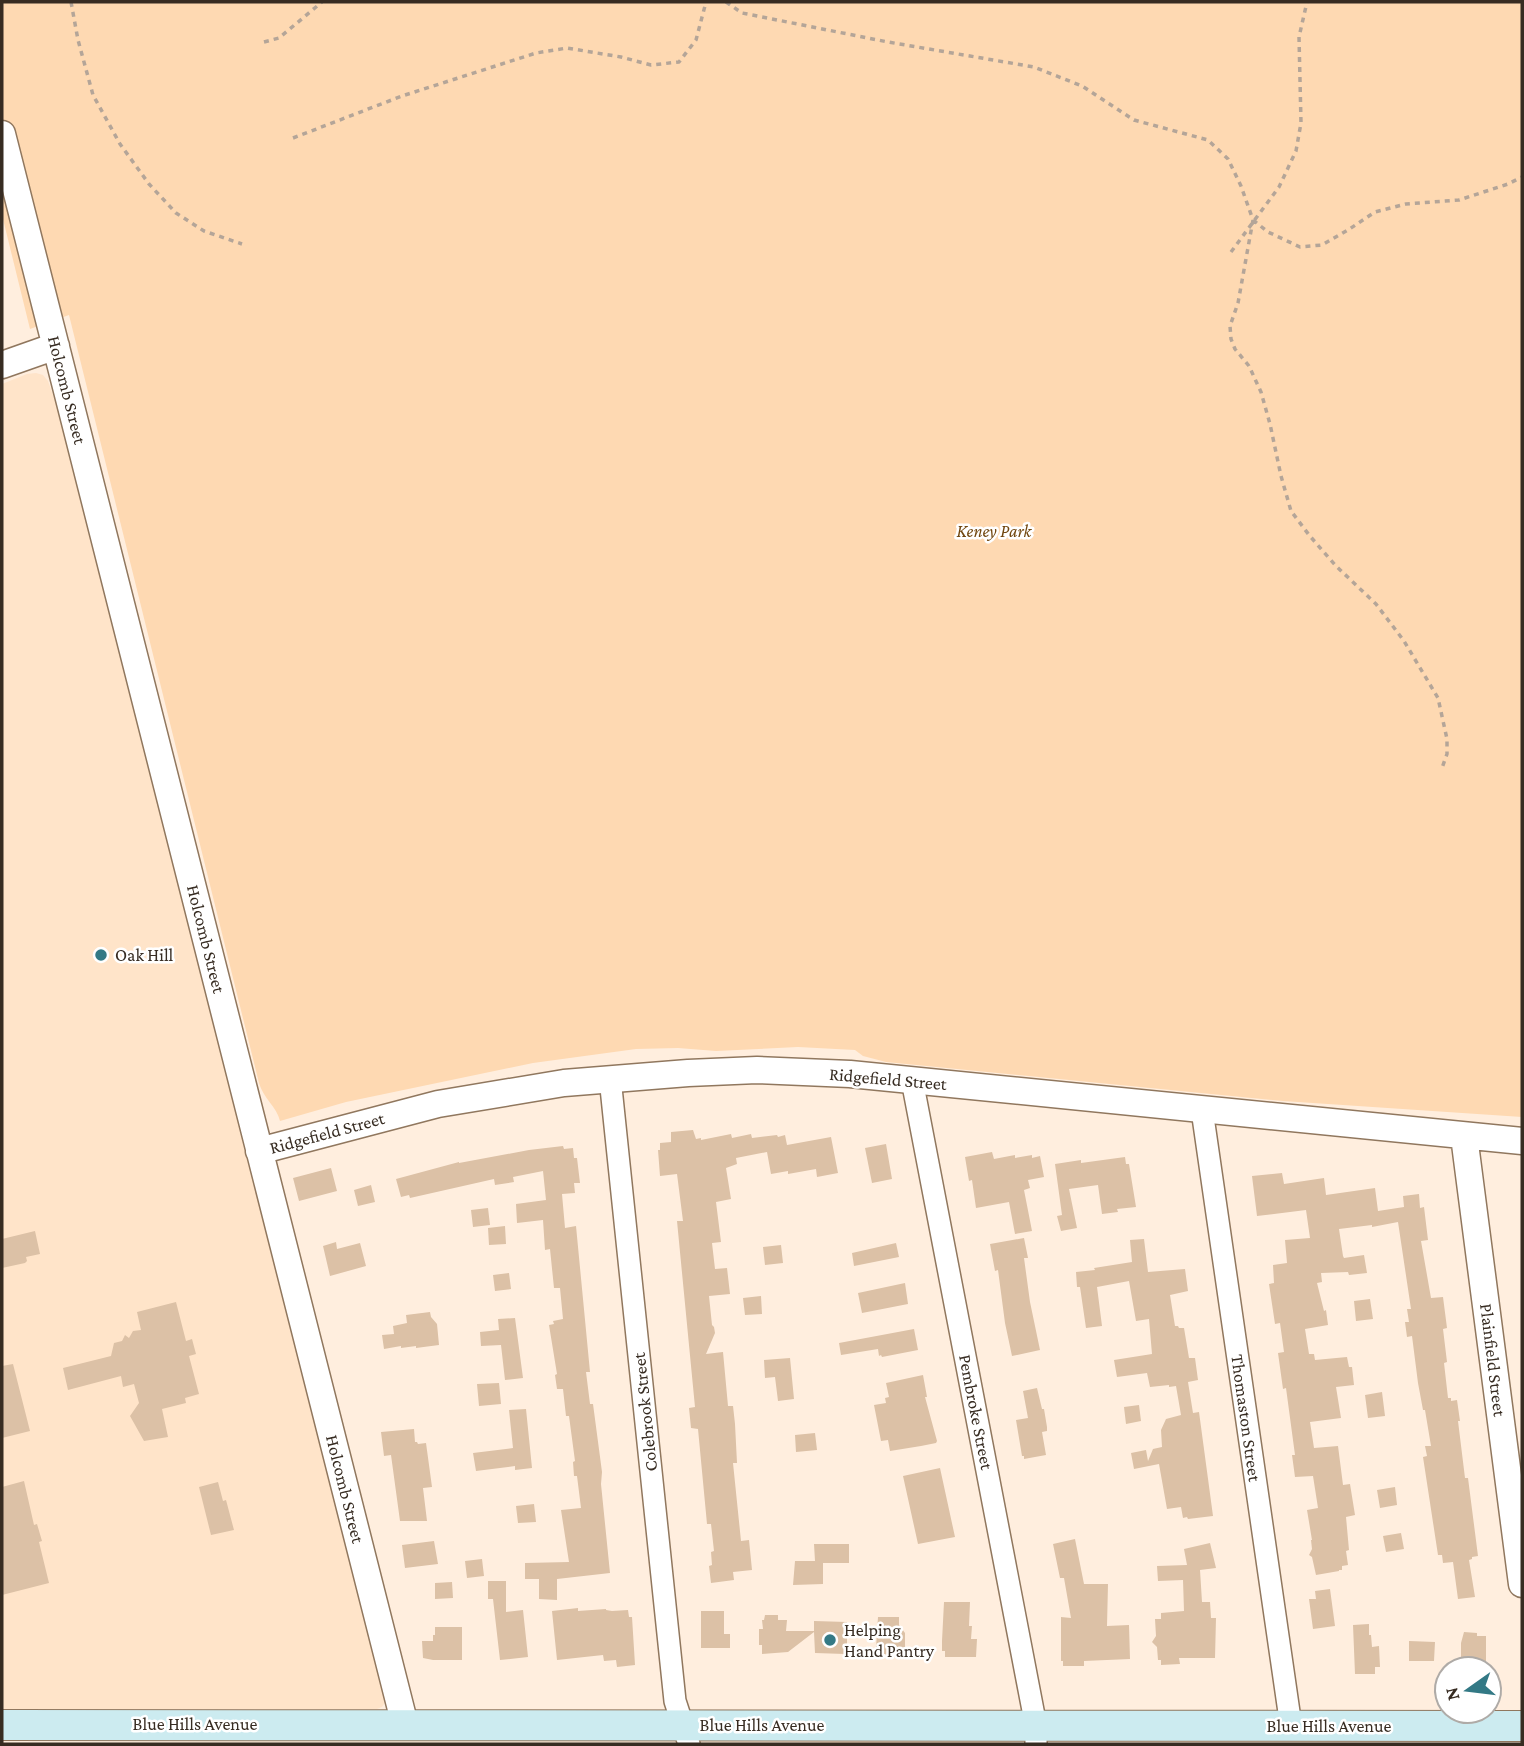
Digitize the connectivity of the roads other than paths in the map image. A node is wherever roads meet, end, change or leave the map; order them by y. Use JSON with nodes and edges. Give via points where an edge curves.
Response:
{"nodes":[{"id":1,"x":2,"y":134,"type":"edge"},
{"id":2,"x":56,"y":345,"type":"junction"},
{"id":3,"x":2,"y":365,"type":"edge"},
{"id":4,"x":610,"y":1078,"type":"junction"},
{"id":5,"x":912,"y":1080,"type":"junction"},
{"id":6,"x":1202,"y":1110,"type":"junction"},
{"id":7,"x":1464,"y":1136,"type":"junction"},
{"id":8,"x":1522,"y":1141,"type":"edge"},
{"id":9,"x":259,"y":1151,"type":"junction"},
{"id":10,"x":1513,"y":1436,"type":"edge"},
{"id":11,"x":1522,"y":1584,"type":"edge"},
{"id":12,"x":2,"y":1724,"type":"edge"},
{"id":13,"x":1522,"y":1726,"type":"edge"},
{"id":14,"x":1308,"y":1732,"type":"edge"},
{"id":15,"x":139,"y":1734,"type":"edge"},
{"id":16,"x":408,"y":1735,"type":"edge"},
{"id":17,"x":685,"y":1735,"type":"edge"},
{"id":18,"x":1036,"y":1735,"type":"edge"}],
"edges":[{"from":1,"to":2,"type":"street","name":"Holcomb Street"},
{"from":2,"to":3,"type":"street"},
{"from":2,"to":9,"type":"street","name":"Holcomb Street"},
{"from":4,"to":5,"type":"street","name":"Ridgefield Street","via":[[757,1070]]},
{"from":4,"to":9,"type":"street","name":"Ridgefield Street","via":[[439,1104]]},
{"from":4,"to":17,"type":"street","name":"Colebrook Street","via":[[675,1701]]},
{"from":5,"to":6,"type":"street","name":"Ridgefield Street"},
{"from":5,"to":18,"type":"street","name":"Pembroke Street"},
{"from":6,"to":7,"type":"street","name":"Ridgefield Street"},
{"from":6,"to":14,"type":"street","name":"Thomaston Street"},
{"from":7,"to":8,"type":"street","name":"Ridgefield Street"},
{"from":7,"to":10,"type":"street","name":"Plainfield Street"},
{"from":9,"to":16,"type":"street","name":"Holcomb Street"},
{"from":10,"to":11,"type":"street","name":"Plainfield Street"},
{"from":12,"to":15,"type":"main road","name":"Blue Hills Avenue"},
{"from":13,"to":14,"type":"main road","name":"Blue Hills Avenue"},
{"from":14,"to":18,"type":"main road","name":"Blue Hills Avenue"},
{"from":15,"to":16,"type":"main road","name":"Blue Hills Avenue"},
{"from":16,"to":17,"type":"main road","name":"Blue Hills Avenue"},
{"from":17,"to":18,"type":"main road","name":"Blue Hills Avenue"}]}
